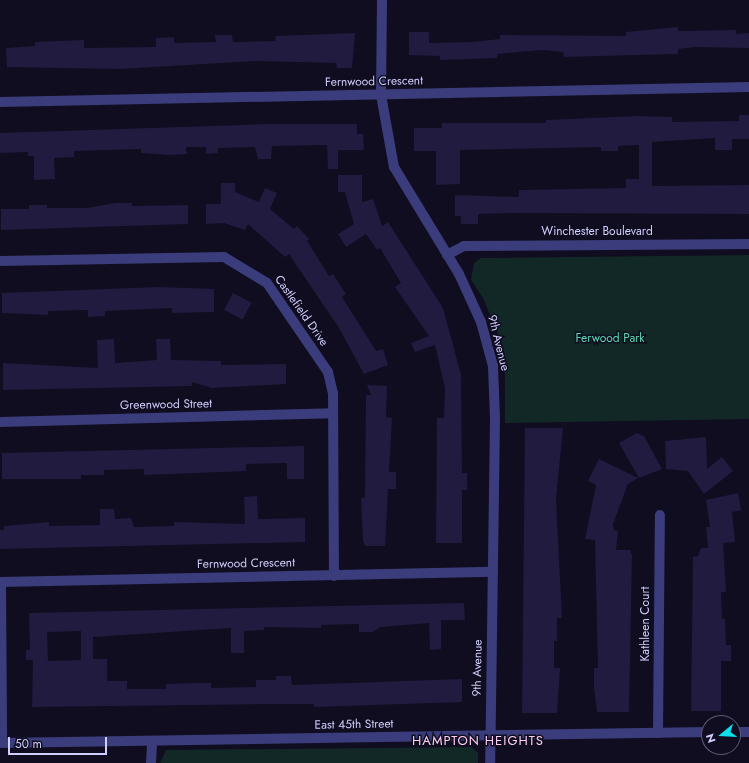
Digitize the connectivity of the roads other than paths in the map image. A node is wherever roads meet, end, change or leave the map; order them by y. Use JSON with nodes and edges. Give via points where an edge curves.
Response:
{"nodes":[{"id":1,"x":382,"y":0,"type":"edge"},
{"id":2,"x":749,"y":87,"type":"edge"},
{"id":3,"x":381,"y":95,"type":"junction"},
{"id":4,"x":0,"y":102,"type":"edge"},
{"id":5,"x":749,"y":244,"type":"edge"},
{"id":6,"x":447,"y":254,"type":"junction"},
{"id":7,"x":0,"y":261,"type":"edge"},
{"id":8,"x":333,"y":413,"type":"junction"},
{"id":9,"x":0,"y":422,"type":"edge"},
{"id":10,"x":660,"y":515,"type":"dead end"},
{"id":11,"x":493,"y":572,"type":"junction"},
{"id":12,"x":334,"y":576,"type":"junction"},
{"id":13,"x":0,"y":582,"type":"edge"},
{"id":14,"x":701,"y":732,"type":"edge"},
{"id":15,"x":658,"y":733,"type":"junction"},
{"id":16,"x":490,"y":735,"type":"junction"},
{"id":17,"x":152,"y":741,"type":"junction"},
{"id":18,"x":1,"y":743,"type":"edge"},
{"id":19,"x":152,"y":763,"type":"edge"},
{"id":20,"x":490,"y":763,"type":"edge"}],
"edges":[{"from":1,"to":3,"type":"street","name":"9th Avenue"},
{"from":2,"to":3,"type":"street","name":"Fernwood Crescent"},
{"from":3,"to":4,"type":"street","name":"Fernwood Crescent"},
{"from":3,"to":6,"type":"street","name":"9th Avenue","via":[[394,167]]},
{"from":5,"to":6,"type":"street","name":"Winchester Boulevard","via":[[464,246]]},
{"from":6,"to":11,"type":"street","name":"9th Avenue","via":[[481,322],[493,366]]},
{"from":7,"to":8,"type":"street","name":"Castlefield Drive","via":[[224,256],[243,265],[267,283],[328,372]]},
{"from":8,"to":9,"type":"street","name":"Greenwood Street"},
{"from":8,"to":12,"type":"street","name":"Castlefield Drive"},
{"from":10,"to":15,"type":"street","name":"Kathleen Court"},
{"from":11,"to":12,"type":"street","name":"Fernwood Crescent"},
{"from":11,"to":16,"type":"street","name":"9th Avenue"},
{"from":12,"to":13,"type":"street","name":"Fernwood Crescent"},
{"from":13,"to":18,"type":"street"},
{"from":14,"to":15,"type":"street","name":"East 45th Street"},
{"from":15,"to":16,"type":"street","name":"East 45th Street"},
{"from":16,"to":17,"type":"street","name":"East 45th Street"},
{"from":16,"to":20,"type":"street","name":"9th Avenue"},
{"from":17,"to":18,"type":"street","name":"East 45th Street"},
{"from":17,"to":19,"type":"street"}]}
